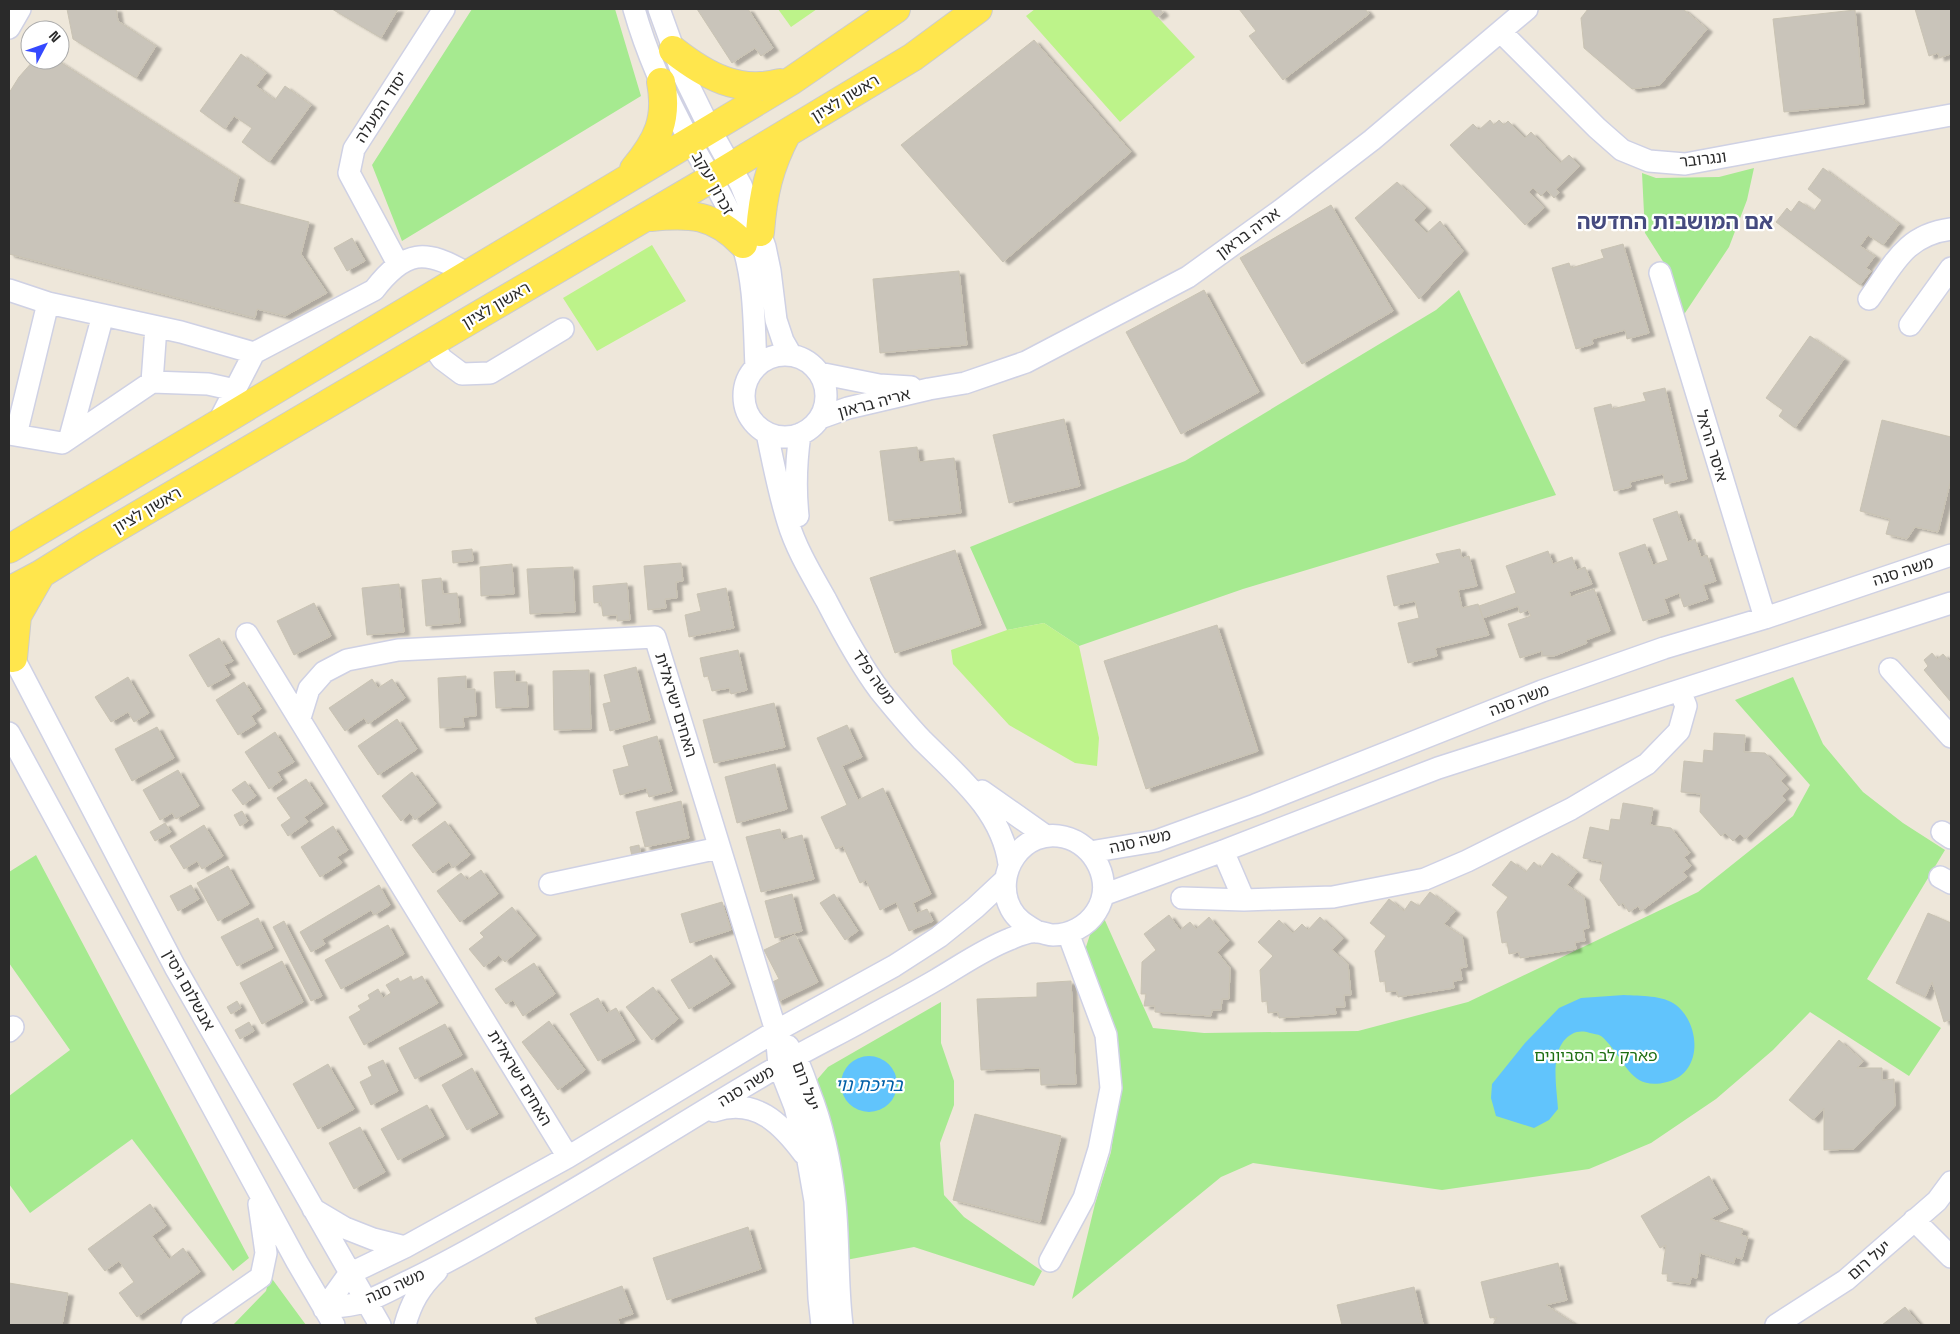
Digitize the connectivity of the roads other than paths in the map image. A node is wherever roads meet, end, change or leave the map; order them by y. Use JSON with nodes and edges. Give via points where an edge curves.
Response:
{"nodes":[{"id":1,"x":20,"y":9,"type":"edge"},
{"id":2,"x":444,"y":9,"type":"edge"},
{"id":3,"x":634,"y":9,"type":"edge"},
{"id":4,"x":659,"y":9,"type":"edge"},
{"id":5,"x":896,"y":9,"type":"edge"},
{"id":6,"x":978,"y":9,"type":"edge"},
{"id":7,"x":1527,"y":9,"type":"edge"},
{"id":8,"x":9,"y":28,"type":"edge"},
{"id":9,"x":1501,"y":32,"type":"junction"},
{"id":10,"x":673,"y":50,"type":"junction"},
{"id":11,"x":791,"y":81,"type":"junction"},
{"id":12,"x":661,"y":82,"type":"junction"},
{"id":13,"x":1951,"y":116,"type":"edge"},
{"id":14,"x":787,"y":133,"type":"junction"},
{"id":15,"x":700,"y":135,"type":"junction"},
{"id":16,"x":721,"y":172,"type":"junction"},
{"id":17,"x":625,"y":179,"type":"junction"},
{"id":18,"x":644,"y":218,"type":"junction"},
{"id":19,"x":1951,"y":229,"type":"edge"},
{"id":20,"x":751,"y":238,"type":"junction"},
{"id":21,"x":398,"y":264,"type":"junction"},
{"id":22,"x":1951,"y":268,"type":"edge"},
{"id":23,"x":1660,"y":273,"type":"dead end"},
{"id":24,"x":468,"y":274,"type":"junction"},
{"id":25,"x":9,"y":290,"type":"edge"},
{"id":26,"x":1869,"y":299,"type":"dead end"},
{"id":27,"x":48,"y":303,"type":"junction"},
{"id":28,"x":103,"y":315,"type":"junction"},
{"id":29,"x":1910,"y":325,"type":"dead end"},
{"id":30,"x":156,"y":327,"type":"junction"},
{"id":31,"x":563,"y":329,"type":"dead end"},
{"id":32,"x":431,"y":343,"type":"junction"},
{"id":33,"x":254,"y":353,"type":"junction"},
{"id":34,"x":791,"y":355,"type":"junction"},
{"id":35,"x":756,"y":367,"type":"junction"},
{"id":36,"x":819,"y":373,"type":"junction"},
{"id":37,"x":152,"y":382,"type":"junction"},
{"id":38,"x":929,"y":389,"type":"junction"},
{"id":39,"x":235,"y":390,"type":"junction"},
{"id":40,"x":820,"y":418,"type":"junction"},
{"id":41,"x":217,"y":424,"type":"junction"},
{"id":42,"x":766,"y":433,"type":"junction"},
{"id":43,"x":12,"y":434,"type":"edge"},
{"id":44,"x":800,"y":434,"type":"junction"},
{"id":45,"x":70,"y":437,"type":"junction"},
{"id":46,"x":22,"y":534,"type":"edge"},
{"id":47,"x":9,"y":549,"type":"edge"},
{"id":48,"x":1951,"y":555,"type":"edge"},
{"id":49,"x":808,"y":568,"type":"junction"},
{"id":50,"x":41,"y":574,"type":"junction"},
{"id":51,"x":9,"y":591,"type":"edge"},
{"id":52,"x":1951,"y":603,"type":"edge"},
{"id":53,"x":1765,"y":618,"type":"junction"},
{"id":54,"x":247,"y":634,"type":"dead end"},
{"id":55,"x":11,"y":654,"type":"edge"},
{"id":56,"x":1890,"y":668,"type":"dead end"},
{"id":57,"x":1680,"y":691,"type":"junction"},
{"id":58,"x":300,"y":718,"type":"junction"},
{"id":59,"x":9,"y":733,"type":"edge"},
{"id":60,"x":1951,"y":737,"type":"edge"},
{"id":61,"x":957,"y":773,"type":"junction"},
{"id":62,"x":1046,"y":836,"type":"junction"},
{"id":63,"x":719,"y":848,"type":"junction"},
{"id":64,"x":1223,"y":851,"type":"junction"},
{"id":65,"x":1090,"y":852,"type":"junction"},
{"id":66,"x":1007,"y":872,"type":"junction"},
{"id":67,"x":550,"y":884,"type":"dead end"},
{"id":68,"x":1103,"y":895,"type":"junction"},
{"id":69,"x":1182,"y":898,"type":"dead end"},
{"id":70,"x":1244,"y":900,"type":"junction"},
{"id":71,"x":1036,"y":931,"type":"junction"},
{"id":72,"x":1068,"y":933,"type":"junction"},
{"id":73,"x":776,"y":1031,"type":"junction"},
{"id":74,"x":788,"y":1061,"type":"junction"},
{"id":75,"x":697,"y":1116,"type":"junction"},
{"id":76,"x":568,"y":1157,"type":"junction"},
{"id":77,"x":808,"y":1160,"type":"junction"},
{"id":78,"x":1951,"y":1182,"type":"edge"},
{"id":79,"x":256,"y":1187,"type":"junction"},
{"id":80,"x":312,"y":1209,"type":"junction"},
{"id":81,"x":1914,"y":1220,"type":"junction"},
{"id":82,"x":405,"y":1246,"type":"junction"},
{"id":83,"x":1951,"y":1257,"type":"edge"},
{"id":84,"x":1050,"y":1261,"type":"dead end"},
{"id":85,"x":448,"y":1262,"type":"junction"},
{"id":86,"x":349,"y":1274,"type":"junction"},
{"id":87,"x":367,"y":1301,"type":"junction"},
{"id":88,"x":329,"y":1317,"type":"edge"},
{"id":89,"x":192,"y":1325,"type":"edge"},
{"id":90,"x":380,"y":1325,"type":"edge"},
{"id":91,"x":404,"y":1325,"type":"edge"},
{"id":92,"x":822,"y":1325,"type":"edge"},
{"id":93,"x":842,"y":1325,"type":"edge"},
{"id":94,"x":1776,"y":1325,"type":"edge"}],
"edges":[{"from":1,"to":8,"type":"street"},
{"from":2,"to":21,"type":"street","name":"יסוד המעלה","via":[[354,149],[349,173]]},
{"from":3,"to":12,"type":"street","name":"זכרון יעקב"},
{"from":4,"to":10,"type":"street","name":"זכרון יעקב"},
{"from":5,"to":11,"type":"main road"},
{"from":6,"to":14,"type":"main road","name":"ראשון לציון","via":[[913,57]]},
{"from":7,"to":9,"type":"street","name":"אריה בראון"},
{"from":9,"to":13,"type":"street","name":"ונגרובר","via":[[1616,145],[1649,161],[1685,164]]},
{"from":9,"to":38,"type":"street","name":"אריה בראון","via":[[1372,140],[1188,277],[1026,362],[965,383]]},
{"from":10,"to":11,"type":"main road","via":[[707,72],[738,85],[766,87]]},
{"from":10,"to":15,"type":"street","name":"זכרון יעקב"},
{"from":11,"to":15,"type":"main road"},
{"from":12,"to":15,"type":"street","name":"זכרון יעקב"},
{"from":12,"to":17,"type":"main road","via":[[664,100],[659,130],[645,155]]},
{"from":14,"to":16,"type":"main road","name":"ראשון לציון"},
{"from":14,"to":20,"type":"main road","via":[[776,155]]},
{"from":15,"to":16,"type":"street","name":"זכרון יעקב"},
{"from":15,"to":17,"type":"main road"},
{"from":16,"to":18,"type":"main road","name":"ראשון לציון"},
{"from":16,"to":20,"type":"street","name":"זכרון יעקב","via":[[733,219]]},
{"from":17,"to":24,"type":"main road"},
{"from":18,"to":20,"type":"main road","via":[[675,214],[705,218]]},
{"from":18,"to":32,"type":"main road","name":"ראשון לציון"},
{"from":19,"to":26,"type":"street","via":[[1935,231],[1906,247]]},
{"from":20,"to":34,"type":"street","name":"זכרון יעקב","via":[[770,271],[776,320]]},
{"from":20,"to":35,"type":"street","name":"זכרון יעקב","via":[[749,272]]},
{"from":21,"to":24,"type":"street","via":[[430,256]]},
{"from":21,"to":33,"type":"street","via":[[374,290]]},
{"from":22,"to":29,"type":"street"},
{"from":23,"to":53,"type":"street","name":"איסר הראל"},
{"from":24,"to":41,"type":"main road"},
{"from":25,"to":27,"type":"street"},
{"from":27,"to":28,"type":"street"},
{"from":27,"to":43,"type":"street"},
{"from":28,"to":30,"type":"street"},
{"from":28,"to":45,"type":"street"},
{"from":30,"to":33,"type":"street"},
{"from":30,"to":37,"type":"street"},
{"from":31,"to":32,"type":"street","via":[[490,373],[462,374],[442,360]]},
{"from":32,"to":50,"type":"main road","name":"ראשון לציון"},
{"from":33,"to":39,"type":"street"},
{"from":34,"to":35,"type":"street","via":[[766,359]]},
{"from":34,"to":36,"type":"street","via":[[805,360]]},
{"from":35,"to":42,"type":"street","via":[[748,377],[744,403],[756,426]]},
{"from":36,"to":38,"type":"street","name":"אריה בראון","via":[[879,385]]},
{"from":36,"to":40,"type":"street","via":[[826,395]]},
{"from":37,"to":39,"type":"street","via":[[208,384]]},
{"from":37,"to":45,"type":"street"},
{"from":38,"to":40,"type":"street","name":"אריה בראון"},
{"from":39,"to":41,"type":"street"},
{"from":40,"to":44,"type":"street"},
{"from":41,"to":46,"type":"main road"},
{"from":42,"to":44,"type":"street","via":[[779,437]]},
{"from":42,"to":49,"type":"street","name":"משה פלד","via":[[788,523]]},
{"from":43,"to":45,"type":"street","via":[[62,442]]},
{"from":44,"to":49,"type":"street","name":"משה פלד","via":[[795,489],[800,535]]},
{"from":46,"to":47,"type":"main road"},
{"from":48,"to":53,"type":"street","name":"משה סנה"},
{"from":49,"to":61,"type":"street","name":"משה פלד","via":[[880,690],[921,738]]},
{"from":50,"to":51,"type":"main road","name":"ראשון לציון"},
{"from":50,"to":55,"type":"main road","via":[[17,616]]},
{"from":52,"to":57,"type":"street","name":"משה סנה"},
{"from":53,"to":65,"type":"street","name":"משה סנה","via":[[1664,648],[1542,691],[1156,841]]},
{"from":54,"to":58,"type":"street","name":"האחים ישראלית"},
{"from":55,"to":80,"type":"street","name":"אבשלום גיסין","via":[[175,967]]},
{"from":56,"to":60,"type":"street"},
{"from":57,"to":64,"type":"street","name":"משה סנה","via":[[1438,768]]},
{"from":57,"to":70,"type":"street","via":[[1686,706],[1679,732],[1647,764],[1572,810],[1467,861],[1424,879],[1333,897]]},
{"from":58,"to":63,"type":"street","name":"האחים ישראלית","via":[[309,688],[324,672],[347,660],[398,650],[655,637]]},
{"from":58,"to":76,"type":"street","name":"האחים ישראלית"},
{"from":59,"to":79,"type":"street"},
{"from":61,"to":62,"type":"street","name":"משה פלד"},
{"from":61,"to":66,"type":"street","name":"משה פלד","via":[[999,829],[1007,848]]},
{"from":62,"to":65,"type":"street","via":[[1062,836],[1078,842]]},
{"from":62,"to":66,"type":"street","via":[[1018,851]]},
{"from":63,"to":67,"type":"street"},
{"from":63,"to":73,"type":"street","name":"האחים ישראלית"},
{"from":64,"to":68,"type":"street","name":"משה סנה"},
{"from":64,"to":70,"type":"street"},
{"from":65,"to":68,"type":"street","via":[[1100,866]]},
{"from":66,"to":71,"type":"street","via":[[1006,896],[1012,910],[1022,923]]},
{"from":66,"to":73,"type":"street","name":"משה סנה","via":[[975,908],[939,937],[894,966]]},
{"from":68,"to":72,"type":"street","via":[[1095,914],[1083,926]]},
{"from":69,"to":70,"type":"street"},
{"from":71,"to":72,"type":"street","via":[[1052,935]]},
{"from":71,"to":74,"type":"street","name":"משה סנה","via":[[1009,939],[977,955]]},
{"from":72,"to":84,"type":"street","via":[[1106,1035],[1110,1088],[1099,1149],[1084,1198]]},
{"from":73,"to":74,"type":"street","name":"יעל רום"},
{"from":73,"to":76,"type":"street","name":"משה סנה"},
{"from":74,"to":75,"type":"street","name":"משה סנה"},
{"from":74,"to":77,"type":"street","name":"יעל רום"},
{"from":74,"to":93,"type":"street","name":"יעל רום","via":[[813,1101],[827,1153],[835,1203]]},
{"from":75,"to":77,"type":"street","via":[[721,1108],[754,1108],[794,1140]]},
{"from":75,"to":85,"type":"street","name":"משה סנה"},
{"from":76,"to":82,"type":"street","name":"משה סנה"},
{"from":77,"to":92,"type":"street","name":"יעל רום","via":[[815,1202]]},
{"from":78,"to":81,"type":"street","name":"יעל רום","via":[[1937,1201]]},
{"from":79,"to":88,"type":"street"},
{"from":79,"to":89,"type":"street","via":[[266,1253],[261,1277]]},
{"from":80,"to":82,"type":"street","via":[[345,1228]]},
{"from":80,"to":86,"type":"street","name":"אבשלום גיסין"},
{"from":81,"to":83,"type":"street"},
{"from":81,"to":94,"type":"street","name":"יעל רום","via":[[1846,1280]]},
{"from":82,"to":86,"type":"street","name":"משה סנה"},
{"from":85,"to":87,"type":"street","name":"משה סנה"},
{"from":85,"to":91,"type":"street","via":[[425,1282],[411,1303]]},
{"from":86,"to":87,"type":"street","name":"אבשלום גיסין"},
{"from":86,"to":88,"type":"street","name":"משה סנה"},
{"from":87,"to":88,"type":"street","name":"משה סנה"},
{"from":87,"to":90,"type":"street","name":"אבשלום גיסין"}]}
